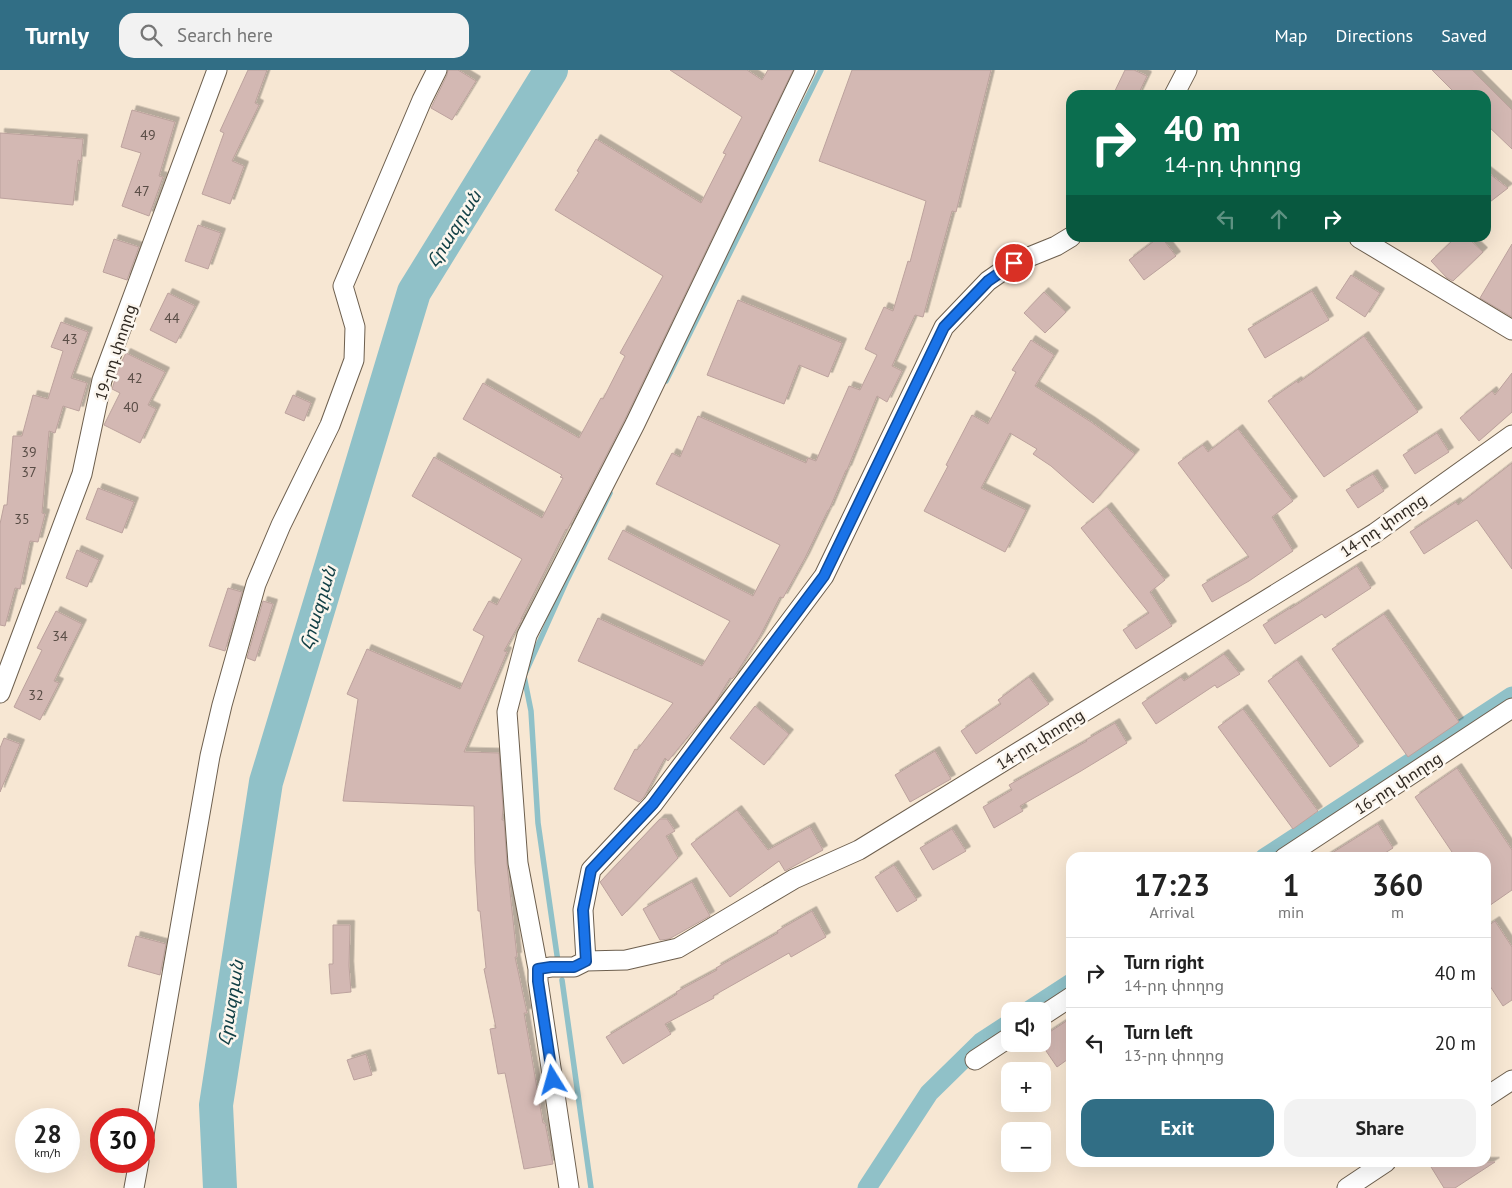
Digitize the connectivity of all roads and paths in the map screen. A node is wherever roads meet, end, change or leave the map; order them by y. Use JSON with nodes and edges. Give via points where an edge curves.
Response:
{"nodes":[{"id":1,"x":217,"y":70,"type":"edge"},
{"id":2,"x":437,"y":70,"type":"edge"},
{"id":3,"x":805,"y":70,"type":"edge"},
{"id":4,"x":1187,"y":70,"type":"edge"},
{"id":5,"x":1177,"y":90,"type":"edge"},
{"id":6,"x":1066,"y":240,"type":"edge"},
{"id":7,"x":1366,"y":242,"type":"edge"},
{"id":8,"x":1512,"y":330,"type":"edge"},
{"id":9,"x":1512,"y":435,"type":"edge"},
{"id":10,"x":0,"y":693,"type":"edge"},
{"id":11,"x":1512,"y":708,"type":"edge"},
{"id":12,"x":1293,"y":852,"type":"edge"},
{"id":13,"x":586,"y":961,"type":"junction"},
{"id":14,"x":538,"y":969,"type":"junction"},
{"id":15,"x":1066,"y":1000,"type":"edge"},
{"id":16,"x":1051,"y":1010,"type":"edge"},
{"id":17,"x":1001,"y":1043,"type":"edge"},
{"id":18,"x":975,"y":1060,"type":"dead end"},
{"id":19,"x":1512,"y":1080,"type":"edge"},
{"id":20,"x":1491,"y":1094,"type":"edge"},
{"id":21,"x":149,"y":1108,"type":"edge"},
{"id":22,"x":1378,"y":1167,"type":"edge"},
{"id":23,"x":137,"y":1173,"type":"edge"},
{"id":24,"x":134,"y":1188,"type":"edge"},
{"id":25,"x":569,"y":1188,"type":"edge"},
{"id":26,"x":1347,"y":1188,"type":"edge"}],
"edges":[{"from":1,"to":10,"type":"street","name":"19-րդ փողոց","via":[[102,380],[82,474]]},
{"from":2,"to":21,"type":"street","via":[[343,286],[355,327],[354,360],[330,425],[256,584],[222,705],[210,756]]},
{"from":3,"to":14,"type":"street","via":[[635,424],[527,635],[507,712],[518,863]]},
{"from":4,"to":5,"type":"street"},
{"from":6,"to":13,"type":"street","via":[[1014,263],[988,281],[944,327],[824,576],[653,804],[591,870],[583,910]]},
{"from":7,"to":8,"type":"street"},
{"from":9,"to":13,"type":"street","name":"14-րդ փողոց","via":[[1375,533],[859,850],[794,879],[678,948],[626,960]]},
{"from":11,"to":12,"type":"street","name":"16-րդ փողոց"},
{"from":13,"to":14,"type":"street","name":"14-րդ փողոց","via":[[574,967]]},
{"from":14,"to":25,"type":"street"},
{"from":15,"to":16,"type":"street"},
{"from":17,"to":18,"type":"street"},
{"from":19,"to":20,"type":"street"},
{"from":22,"to":26,"type":"street"},
{"from":23,"to":24,"type":"street"}]}
